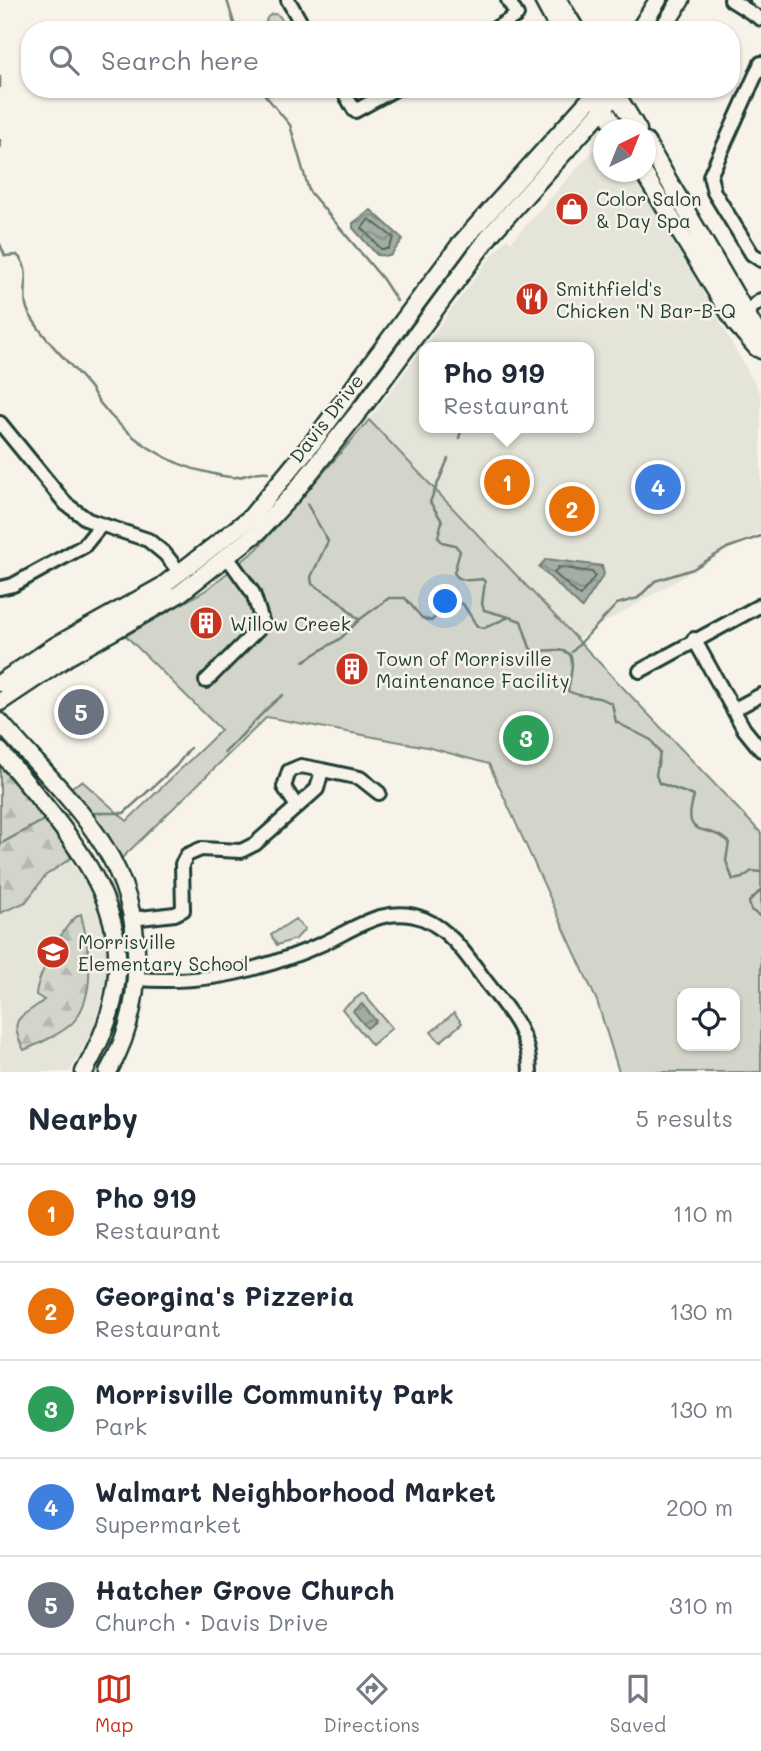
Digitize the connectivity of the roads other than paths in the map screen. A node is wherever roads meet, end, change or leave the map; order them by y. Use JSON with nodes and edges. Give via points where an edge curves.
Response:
{"nodes":[{"id":1,"x":288,"y":0,"type":"edge"},
{"id":2,"x":508,"y":0,"type":"edge"},
{"id":3,"x":543,"y":0,"type":"edge"},
{"id":4,"x":558,"y":0,"type":"edge"},
{"id":5,"x":658,"y":0,"type":"edge"},
{"id":6,"x":681,"y":0,"type":"edge"},
{"id":7,"x":731,"y":0,"type":"edge"},
{"id":8,"x":761,"y":19,"type":"edge"},
{"id":9,"x":300,"y":21,"type":"edge"},
{"id":10,"x":507,"y":21,"type":"edge"},
{"id":11,"x":554,"y":21,"type":"edge"},
{"id":12,"x":571,"y":21,"type":"edge"},
{"id":13,"x":645,"y":21,"type":"edge"},
{"id":14,"x":668,"y":21,"type":"edge"},
{"id":15,"x":761,"y":63,"type":"edge"},
{"id":16,"x":347,"y":98,"type":"edge"},
{"id":17,"x":379,"y":98,"type":"edge"},
{"id":18,"x":590,"y":98,"type":"edge"},
{"id":19,"x":600,"y":98,"type":"edge"},
{"id":20,"x":612,"y":98,"type":"edge"},
{"id":21,"x":621,"y":98,"type":"edge"},
{"id":22,"x":605,"y":109,"type":"junction"},
{"id":23,"x":611,"y":119,"type":"edge"},
{"id":24,"x":632,"y":119,"type":"edge"},
{"id":25,"x":656,"y":161,"type":"edge"},
{"id":26,"x":650,"y":182,"type":"edge"},
{"id":27,"x":761,"y":260,"type":"edge"},
{"id":28,"x":761,"y":300,"type":"edge"},
{"id":29,"x":740,"y":318,"type":"junction"},
{"id":30,"x":757,"y":324,"type":"edge"},
{"id":31,"x":761,"y":352,"type":"edge"},
{"id":32,"x":0,"y":423,"type":"edge"},
{"id":33,"x":101,"y":525,"type":"junction"},
{"id":34,"x":228,"y":558,"type":"junction"},
{"id":35,"x":181,"y":574,"type":"junction"},
{"id":36,"x":0,"y":588,"type":"edge"},
{"id":37,"x":761,"y":605,"type":"edge"},
{"id":38,"x":694,"y":639,"type":"junction"},
{"id":39,"x":640,"y":671,"type":"dead end"},
{"id":40,"x":206,"y":681,"type":"dead end"},
{"id":41,"x":0,"y":683,"type":"edge"},
{"id":42,"x":761,"y":695,"type":"edge"},
{"id":43,"x":0,"y":702,"type":"edge"},
{"id":44,"x":733,"y":710,"type":"junction"},
{"id":45,"x":0,"y":722,"type":"edge"},
{"id":46,"x":761,"y":750,"type":"edge"},
{"id":47,"x":0,"y":751,"type":"edge"},
{"id":48,"x":322,"y":770,"type":"junction"},
{"id":49,"x":379,"y":793,"type":"dead end"},
{"id":50,"x":296,"y":805,"type":"junction"},
{"id":51,"x":105,"y":848,"type":"junction"},
{"id":52,"x":86,"y":859,"type":"junction"},
{"id":53,"x":132,"y":919,"type":"junction"},
{"id":54,"x":136,"y":979,"type":"junction"},
{"id":55,"x":84,"y":1072,"type":"edge"},
{"id":56,"x":108,"y":1072,"type":"edge"},
{"id":57,"x":530,"y":1072,"type":"edge"}],
"edges":[{"from":1,"to":9,"type":"street"},
{"from":2,"to":10,"type":"street","via":[[517,15]]},
{"from":3,"to":11,"type":"main road"},
{"from":4,"to":12,"type":"main road"},
{"from":5,"to":13,"type":"main road"},
{"from":6,"to":14,"type":"main road"},
{"from":7,"to":8,"type":"street"},
{"from":15,"to":27,"type":"street","via":[[710,176],[726,213],[752,254]]},
{"from":16,"to":17,"type":"street","via":[[355,111]]},
{"from":18,"to":35,"type":"main road","name":"Davis Drive","via":[[461,243],[275,491],[232,535]]},
{"from":19,"to":22,"type":"main road"},
{"from":20,"to":22,"type":"main road","name":"Davis Drive"},
{"from":21,"to":24,"type":"main road"},
{"from":22,"to":23,"type":"main road"},
{"from":22,"to":34,"type":"main road","name":"Davis Drive","via":[[491,234],[292,494]]},
{"from":25,"to":29,"type":"main road"},
{"from":26,"to":29,"type":"main road"},
{"from":28,"to":29,"type":"street"},
{"from":29,"to":30,"type":"main road"},
{"from":29,"to":31,"type":"main road"},
{"from":30,"to":31,"type":"main road"},
{"from":32,"to":33,"type":"street","via":[[66,504]]},
{"from":33,"to":35,"type":"street","via":[[148,540]]},
{"from":33,"to":36,"type":"street","via":[[84,546]]},
{"from":34,"to":40,"type":"street","via":[[253,593],[263,625]]},
{"from":34,"to":43,"type":"main road","name":"Davis Drive","via":[[178,594],[69,656]]},
{"from":35,"to":41,"type":"main road","name":"Davis Drive"},
{"from":37,"to":38,"type":"street"},
{"from":38,"to":39,"type":"street"},
{"from":38,"to":44,"type":"street"},
{"from":42,"to":44,"type":"street"},
{"from":44,"to":46,"type":"street"},
{"from":45,"to":51,"type":"main road"},
{"from":47,"to":52,"type":"main road"},
{"from":48,"to":49,"type":"street","via":[[360,778]]},
{"from":48,"to":50,"type":"street","via":[[317,789]]},
{"from":48,"to":50,"type":"street","via":[[301,766],[289,771],[285,787]]},
{"from":50,"to":53,"type":"street","via":[[249,848],[233,852],[201,849],[187,855],[182,864],[185,904],[179,912]]},
{"from":51,"to":52,"type":"street"},
{"from":51,"to":53,"type":"main road"},
{"from":52,"to":55,"type":"main road","via":[[108,905],[117,968],[106,1028]]},
{"from":53,"to":54,"type":"main road"},
{"from":54,"to":56,"type":"main road","via":[[126,1031]]},
{"from":54,"to":57,"type":"street","via":[[238,973],[282,960],[373,918],[410,915],[440,928],[477,969],[521,1029]]}]}
